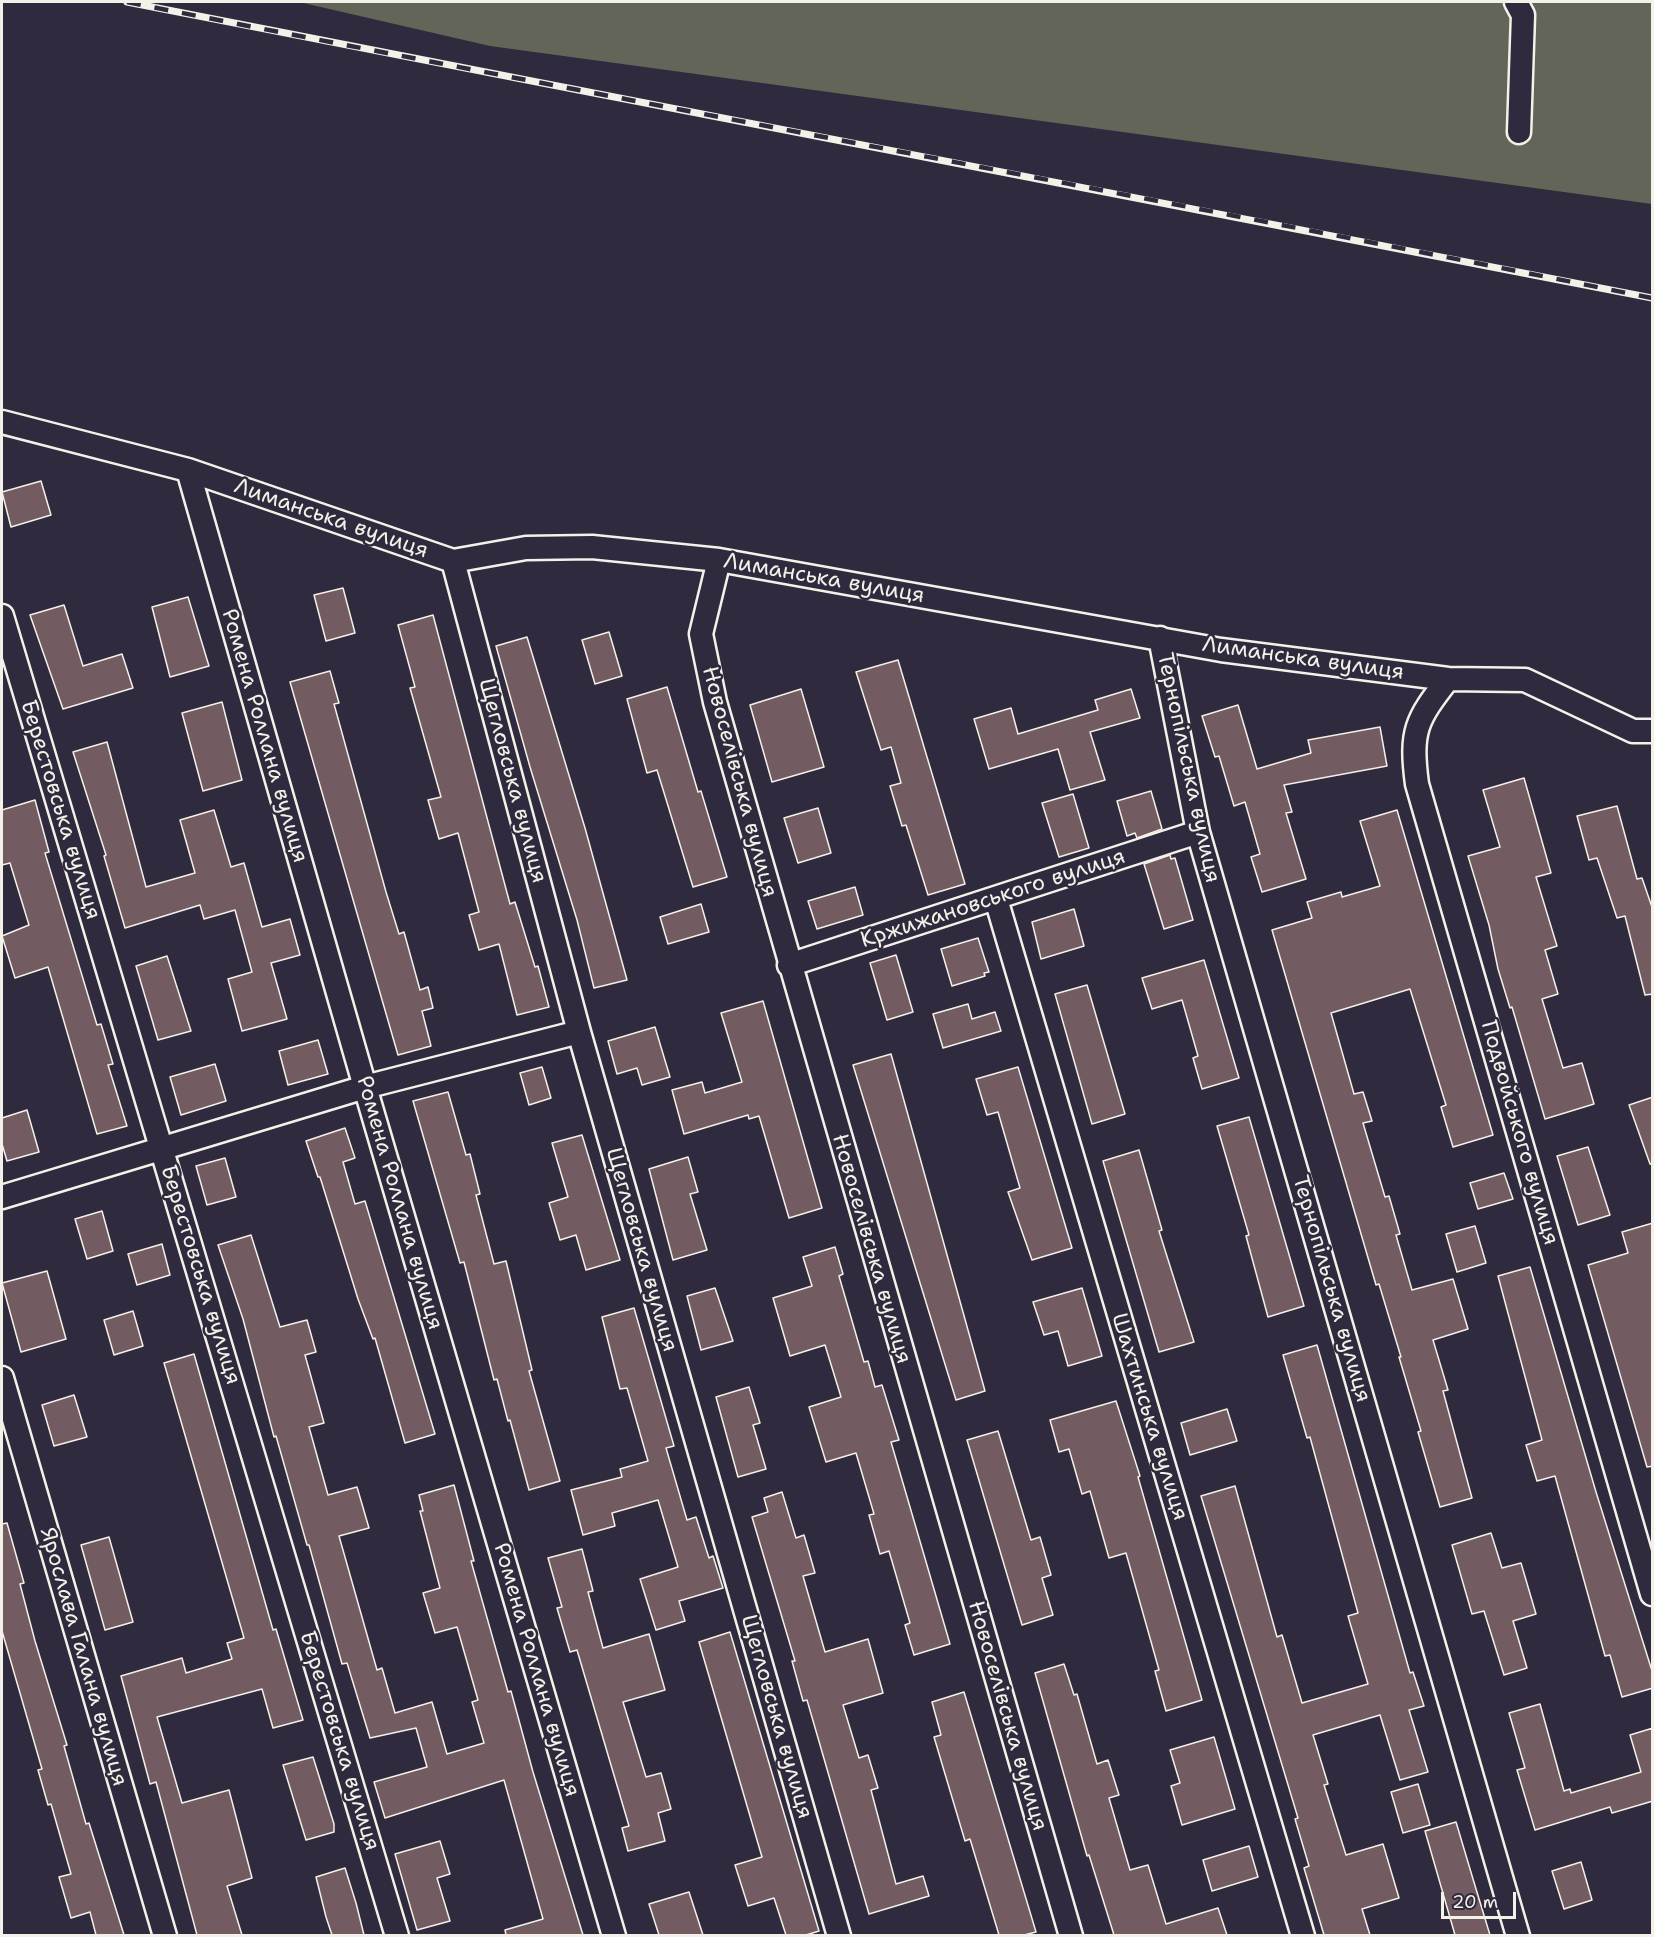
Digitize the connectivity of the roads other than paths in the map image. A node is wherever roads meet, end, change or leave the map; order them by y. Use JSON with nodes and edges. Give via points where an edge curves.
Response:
{"nodes":[{"id":1,"x":1516,"y":2,"type":"edge"},
{"id":2,"x":1519,"y":132,"type":"dead end"},
{"id":3,"x":2,"y":422,"type":"edge"},
{"id":4,"x":188,"y":470,"type":"junction"},
{"id":5,"x":719,"y":560,"type":"junction"},
{"id":6,"x":453,"y":561,"type":"junction"},
{"id":7,"x":2,"y":616,"type":"edge"},
{"id":8,"x":1160,"y":639,"type":"junction"},
{"id":9,"x":1448,"y":679,"type":"junction"},
{"id":10,"x":1653,"y":731,"type":"edge"},
{"id":11,"x":1198,"y":831,"type":"junction"},
{"id":12,"x":996,"y":899,"type":"junction"},
{"id":13,"x":789,"y":965,"type":"junction"},
{"id":14,"x":579,"y":1032,"type":"junction"},
{"id":15,"x":364,"y":1088,"type":"junction"},
{"id":16,"x":162,"y":1149,"type":"junction"},
{"id":17,"x":2,"y":1197,"type":"edge"},
{"id":18,"x":2,"y":1378,"type":"edge"},
{"id":19,"x":1653,"y":1594,"type":"edge"},
{"id":20,"x":165,"y":1935,"type":"edge"},
{"id":21,"x":396,"y":1935,"type":"edge"},
{"id":22,"x":614,"y":1935,"type":"edge"},
{"id":23,"x":839,"y":1935,"type":"edge"},
{"id":24,"x":1071,"y":1935,"type":"edge"},
{"id":25,"x":1303,"y":1935,"type":"edge"},
{"id":26,"x":1518,"y":1935,"type":"edge"}],
"edges":[{"from":1,"to":2,"type":"street","via":[[1523,15]]},
{"from":3,"to":4,"type":"street","name":"Лиманська вулиця"},
{"from":4,"to":6,"type":"street","name":"Лиманська вулиця"},
{"from":4,"to":15,"type":"street","name":"Ромена Роллана вулиця"},
{"from":5,"to":6,"type":"street","name":"Лиманська вулиця","via":[[592,547],[526,548]]},
{"from":5,"to":8,"type":"street","name":"Лиманська вулиця"},
{"from":5,"to":13,"type":"street","name":"Новоселівська вулиця","via":[[701,634],[715,702]]},
{"from":6,"to":14,"type":"street","name":"Щегловська вулиця"},
{"from":7,"to":16,"type":"street","name":"Берестовська вулиця"},
{"from":8,"to":9,"type":"street","name":"Лиманська вулиця"},
{"from":8,"to":11,"type":"street","name":"Тернопільська вулиця"},
{"from":9,"to":10,"type":"street","name":"Лиманська вулиця","via":[[1526,680],[1633,731]]},
{"from":9,"to":19,"type":"street","name":"Подвойського вулиця","via":[[1420,715],[1413,749],[1418,784]]},
{"from":11,"to":12,"type":"street","name":"Кржижановського вулиця"},
{"from":11,"to":26,"type":"street","name":"Тернопільська вулиця"},
{"from":12,"to":13,"type":"street","name":"Кржижановського вулиця"},
{"from":12,"to":25,"type":"street","name":"Шахтинська вулиця"},
{"from":13,"to":24,"type":"street","name":"Новоселівська вулиця"},
{"from":14,"to":15,"type":"street"},
{"from":14,"to":23,"type":"street","name":"Щегловська вулиця"},
{"from":15,"to":16,"type":"street"},
{"from":15,"to":22,"type":"street","name":"Ромена Роллана вулиця"},
{"from":16,"to":17,"type":"street"},
{"from":16,"to":21,"type":"street","name":"Берестовська вулиця"},
{"from":18,"to":20,"type":"street","name":"Ярослава Галана вулиця"}]}
